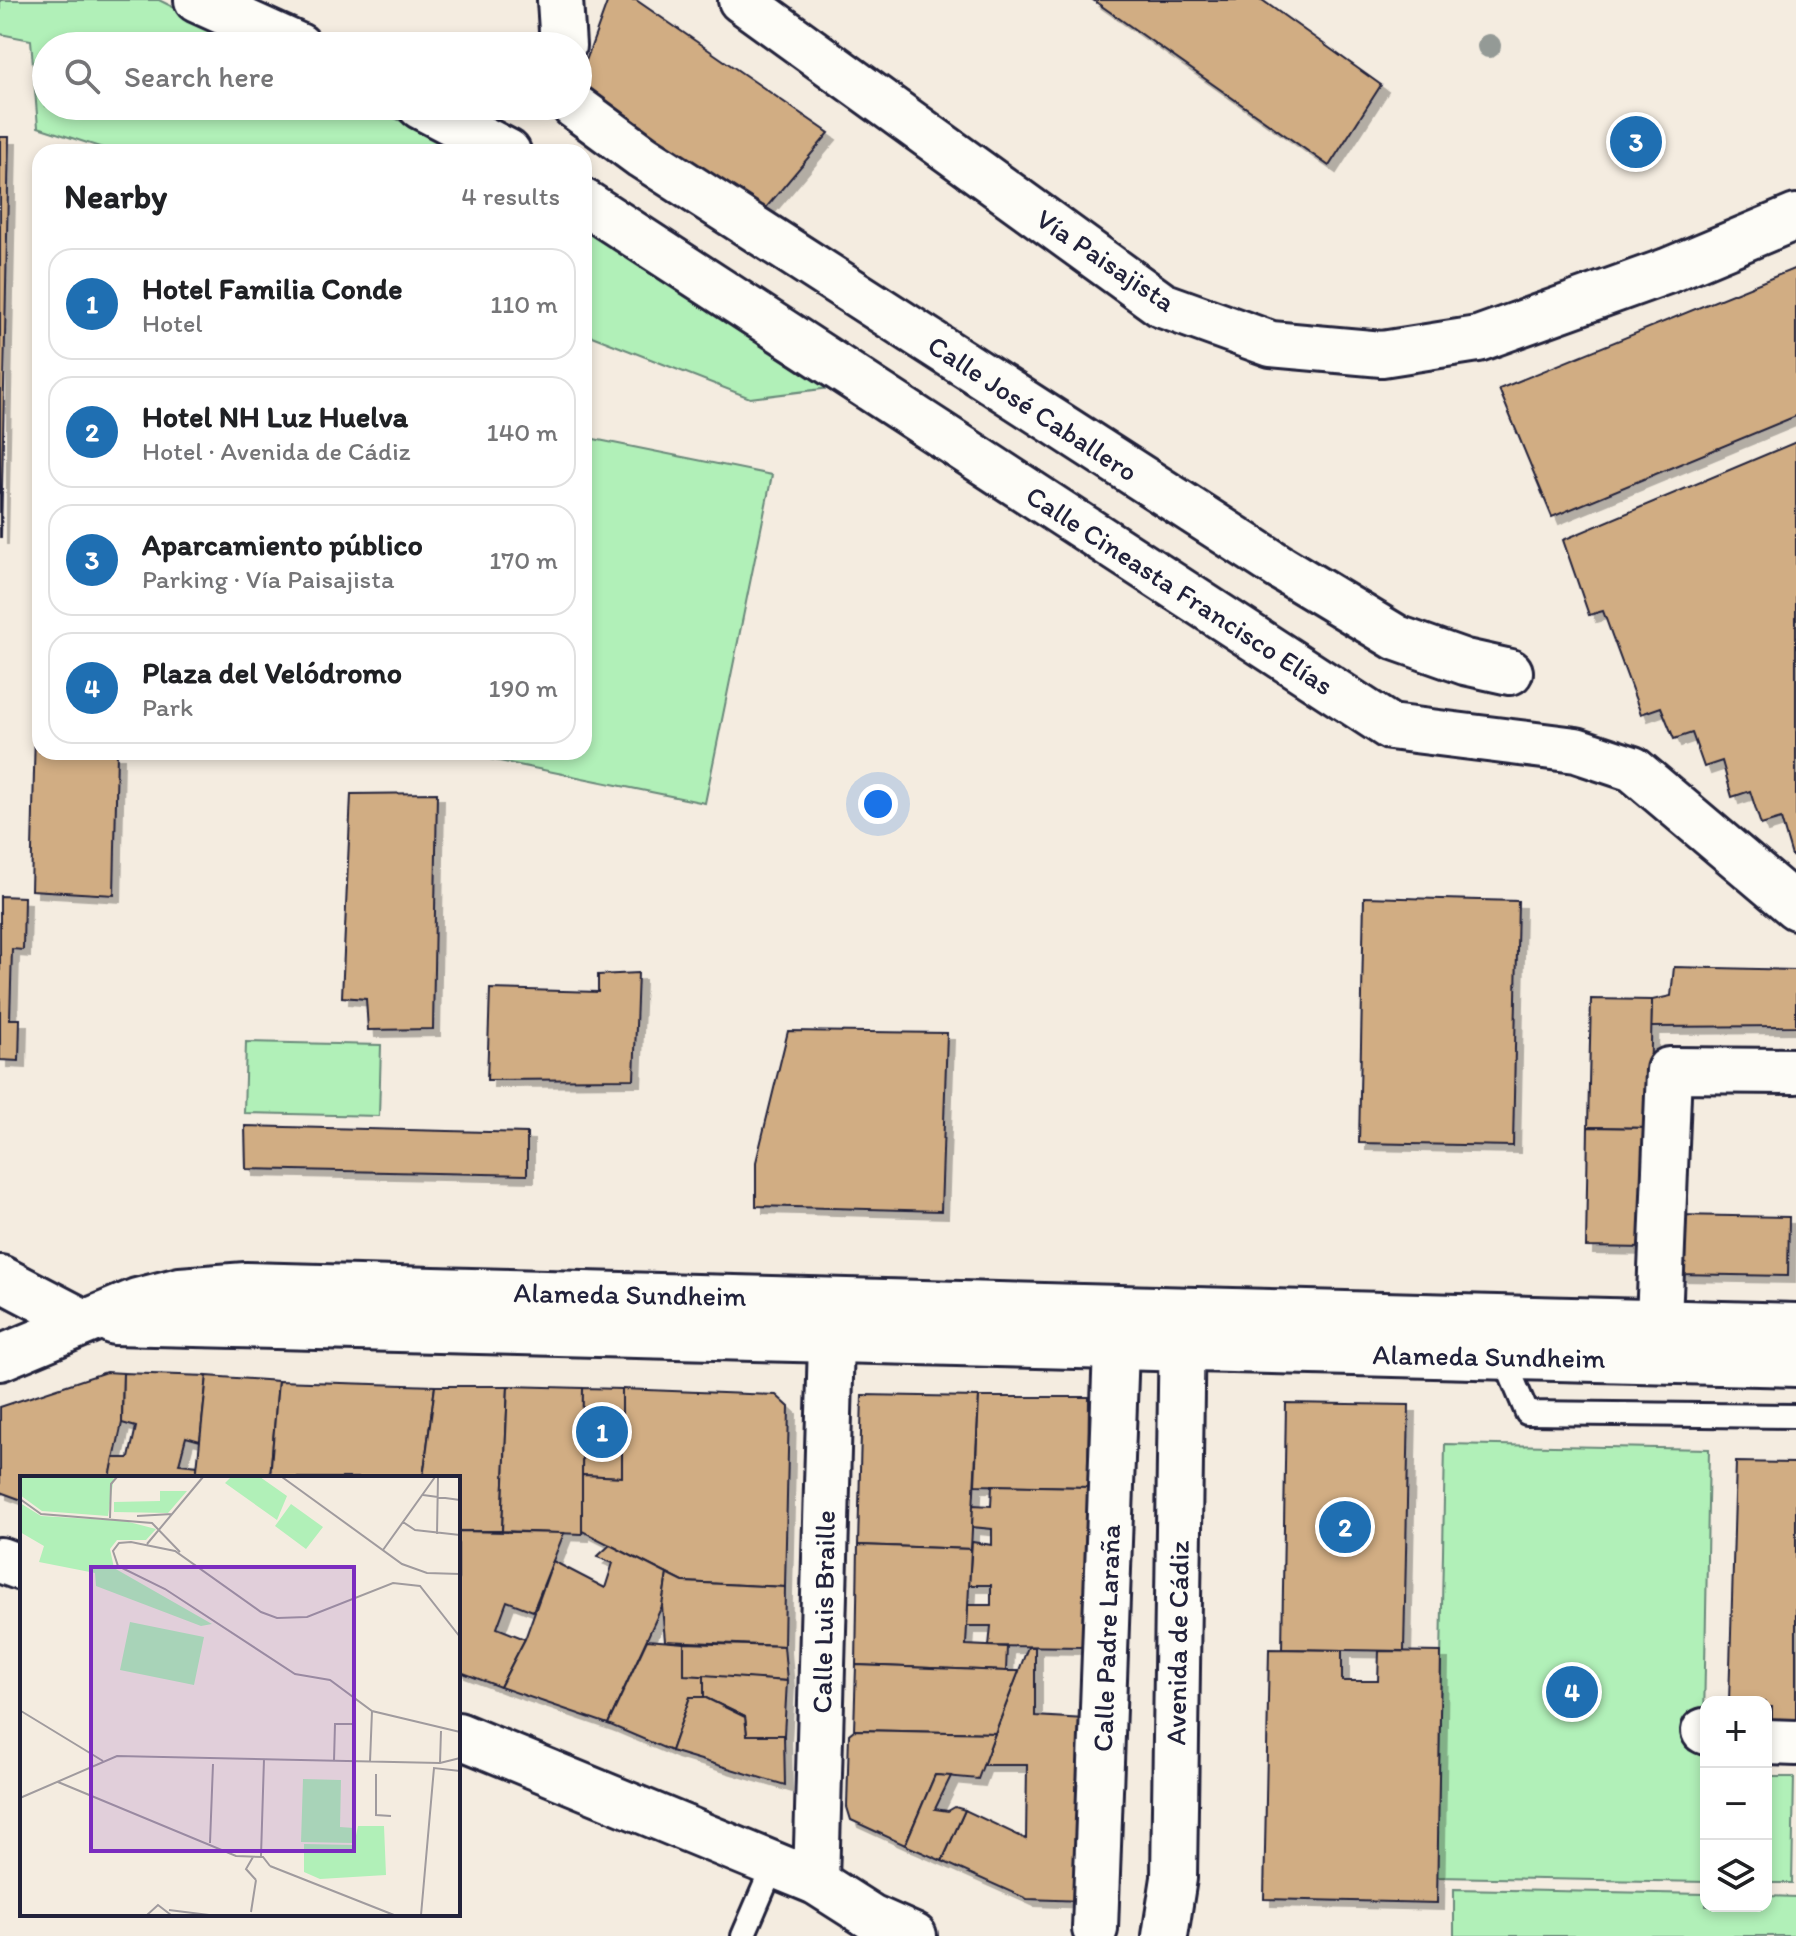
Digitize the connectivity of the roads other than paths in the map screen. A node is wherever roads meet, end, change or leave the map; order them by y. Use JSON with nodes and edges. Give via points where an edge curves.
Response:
{"nodes":[{"id":1,"x":197,"y":0,"type":"edge"},
{"id":2,"x":560,"y":0,"type":"edge"},
{"id":3,"x":741,"y":0,"type":"edge"},
{"id":4,"x":268,"y":32,"type":"edge"},
{"id":5,"x":562,"y":32,"type":"edge"},
{"id":6,"x":592,"y":119,"type":"edge"},
{"id":7,"x":447,"y":120,"type":"edge"},
{"id":8,"x":493,"y":144,"type":"edge"},
{"id":9,"x":592,"y":207,"type":"edge"},
{"id":10,"x":1796,"y":217,"type":"edge"},
{"id":11,"x":1510,"y":672,"type":"dead end"},
{"id":12,"x":1796,"y":907,"type":"edge"},
{"id":13,"x":1796,"y":1071,"type":"edge"},
{"id":14,"x":0,"y":1278,"type":"edge"},
{"id":15,"x":1659,"y":1321,"type":"junction"},
{"id":16,"x":84,"y":1322,"type":"junction"},
{"id":17,"x":1796,"y":1326,"type":"edge"},
{"id":18,"x":1182,"y":1329,"type":"junction"},
{"id":19,"x":831,"y":1342,"type":"junction"},
{"id":20,"x":1116,"y":1348,"type":"junction"},
{"id":21,"x":1503,"y":1356,"type":"junction"},
{"id":22,"x":0,"y":1358,"type":"edge"},
{"id":23,"x":1796,"y":1364,"type":"edge"},
{"id":24,"x":1796,"y":1416,"type":"edge"},
{"id":25,"x":0,"y":1560,"type":"edge"},
{"id":26,"x":20,"y":1567,"type":"edge"},
{"id":27,"x":460,"y":1736,"type":"edge"},
{"id":28,"x":1772,"y":1742,"type":"edge"},
{"id":29,"x":1796,"y":1743,"type":"edge"},
{"id":30,"x":774,"y":1864,"type":"junction"},
{"id":31,"x":816,"y":1882,"type":"junction"},
{"id":32,"x":1095,"y":1929,"type":"dead end"},
{"id":33,"x":743,"y":1936,"type":"edge"},
{"id":34,"x":914,"y":1936,"type":"edge"},
{"id":35,"x":1165,"y":1936,"type":"edge"}],
"edges":[{"from":1,"to":4,"type":"street"},
{"from":2,"to":5,"type":"street"},
{"from":3,"to":10,"type":"street","name":"Vía Paisajista","via":[[1162,305],[1271,344],[1382,354],[1478,339],[1667,271]]},
{"from":6,"to":11,"type":"street","name":"Calle José Caballero","via":[[1358,615],[1397,638]]},
{"from":7,"to":8,"type":"street"},
{"from":9,"to":12,"type":"street","name":"Calle Cineasta Francisco Elías","via":[[1390,727],[1576,750],[1633,769]]},
{"from":13,"to":15,"type":"street","via":[[1669,1070]]},
{"from":14,"to":16,"type":"street"},
{"from":15,"to":17,"type":"street","name":"Alameda Sundheim"},
{"from":15,"to":18,"type":"street","name":"Alameda Sundheim"},
{"from":16,"to":18,"type":"street","name":"Alameda Sundheim","via":[[180,1290],[246,1285]]},
{"from":16,"to":19,"type":"street","name":"Alameda Sundheim"},
{"from":16,"to":22,"type":"street","name":"Alameda Sundheim"},
{"from":18,"to":20,"type":"street","name":"Alameda Sundheim"},
{"from":18,"to":21,"type":"street","name":"Alameda Sundheim"},
{"from":18,"to":35,"type":"street","name":"Avenida de Cádiz","via":[[1174,1878]]},
{"from":19,"to":20,"type":"street","name":"Alameda Sundheim"},
{"from":19,"to":31,"type":"street","name":"Calle Luis Braille"},
{"from":20,"to":32,"type":"street","name":"Calle Padre Laraña"},
{"from":21,"to":23,"type":"street","name":"Alameda Sundheim"},
{"from":21,"to":24,"type":"lane","via":[[1527,1413]]},
{"from":25,"to":26,"type":"street"},
{"from":27,"to":30,"type":"street"},
{"from":28,"to":29,"type":"street"},
{"from":30,"to":31,"type":"street"},
{"from":30,"to":33,"type":"lane"},
{"from":31,"to":34,"type":"street","via":[[871,1917]]}]}
